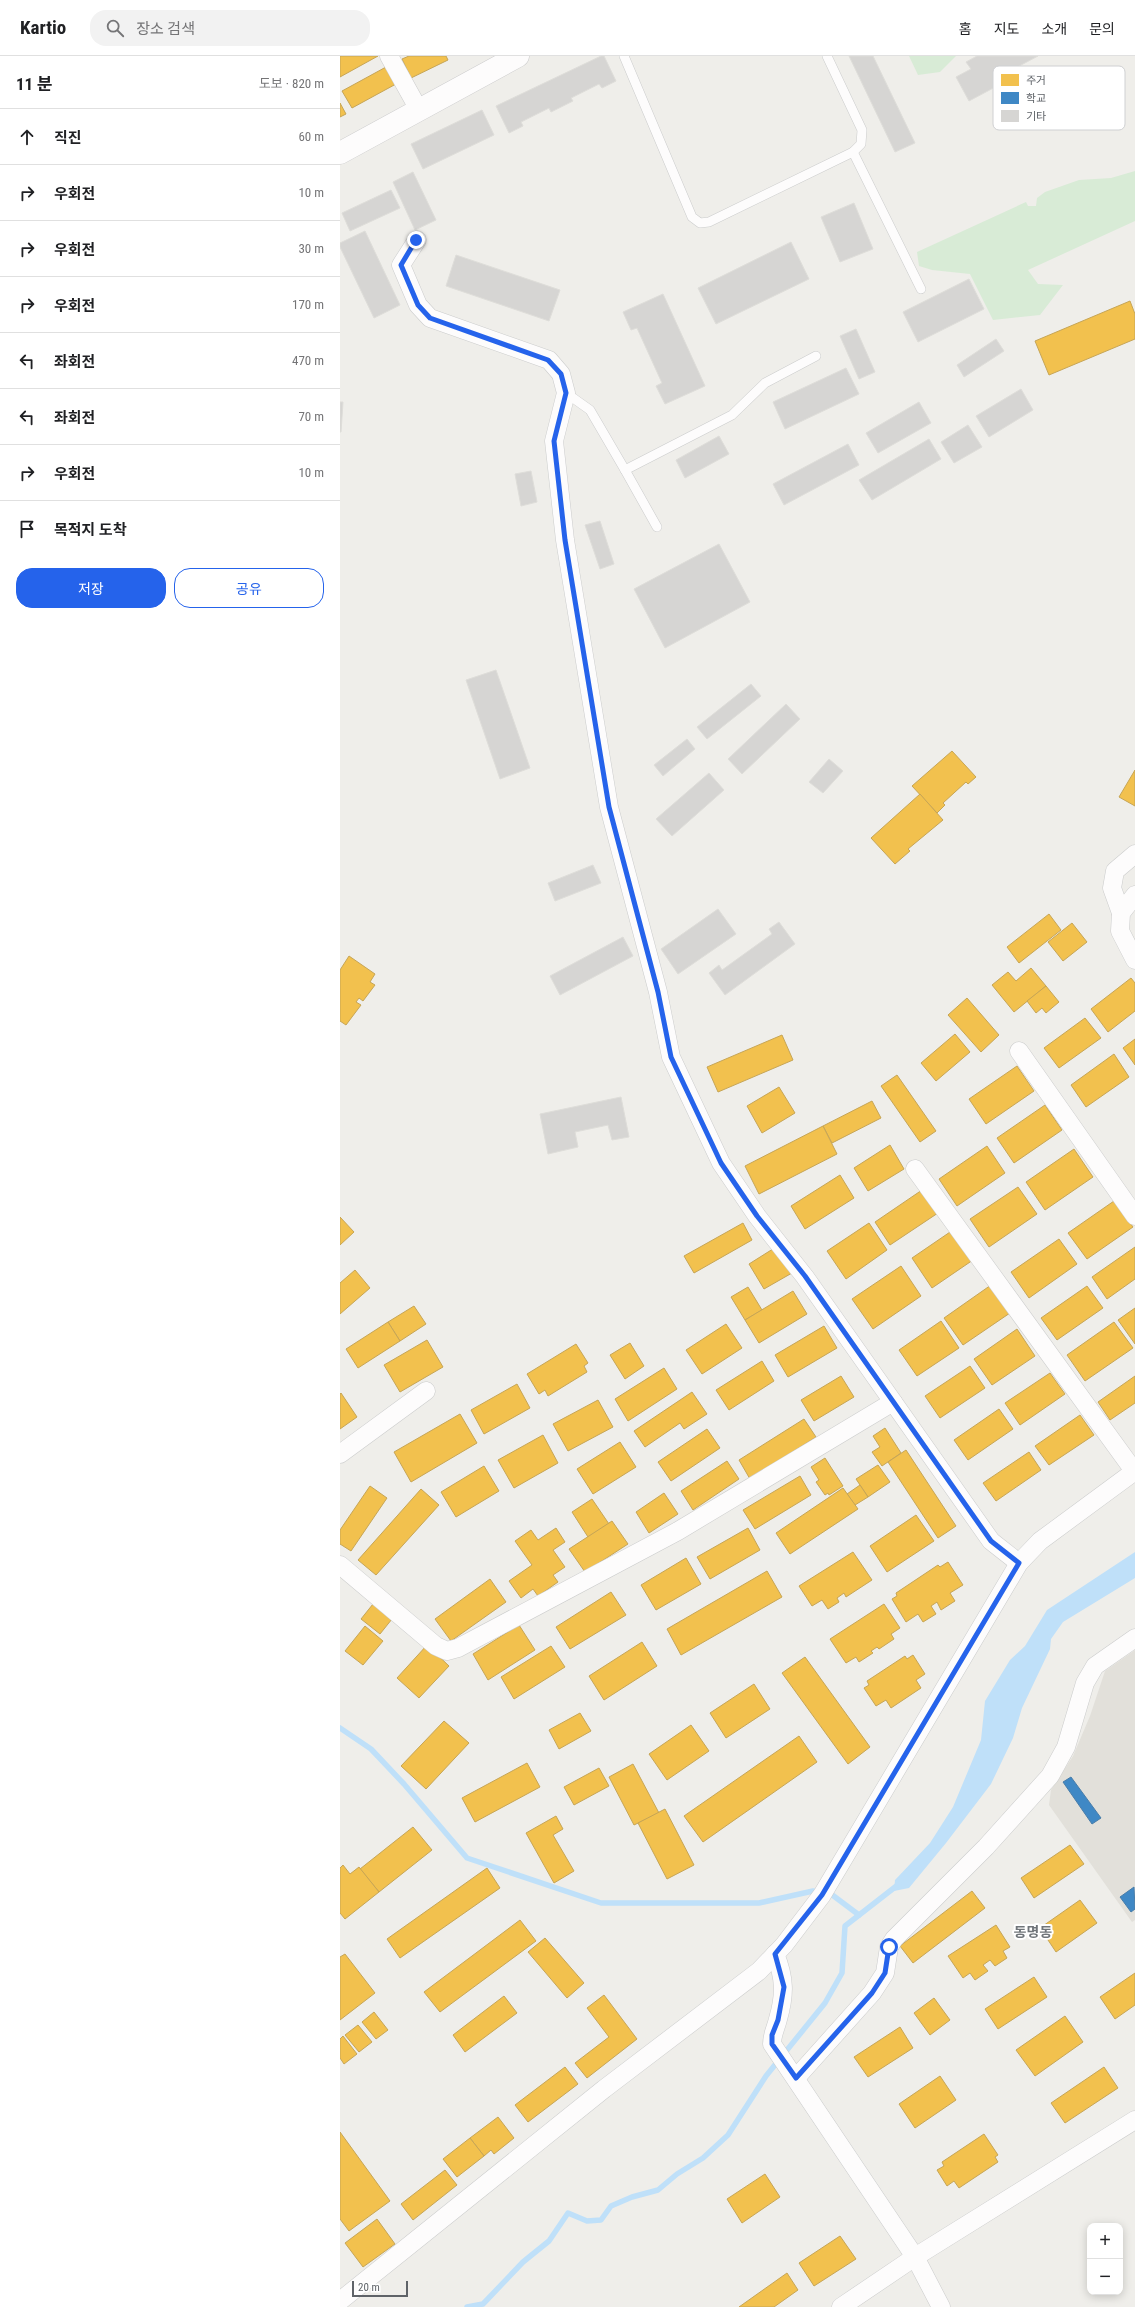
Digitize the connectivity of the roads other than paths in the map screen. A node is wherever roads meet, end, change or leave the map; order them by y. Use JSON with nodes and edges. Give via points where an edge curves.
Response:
{"nodes":[{"id":1,"x":389,"y":56,"type":"edge"},
{"id":2,"x":518,"y":56,"type":"edge"},
{"id":3,"x":624,"y":56,"type":"edge"},
{"id":4,"x":827,"y":56,"type":"edge"},
{"id":5,"x":419,"y":110,"type":"junction"},
{"id":6,"x":853,"y":152,"type":"junction"},
{"id":7,"x":340,"y":153,"type":"edge"},
{"id":8,"x":416,"y":240,"type":"dead end"},
{"id":9,"x":921,"y":289,"type":"dead end"},
{"id":10,"x":816,"y":356,"type":"dead end"},
{"id":11,"x":566,"y":393,"type":"junction"},
{"id":12,"x":626,"y":470,"type":"junction"},
{"id":13,"x":656,"y":528,"type":"dead end"},
{"id":14,"x":1135,"y":854,"type":"edge"},
{"id":15,"x":1135,"y":895,"type":"edge"},
{"id":16,"x":1121,"y":913,"type":"junction"},
{"id":17,"x":1135,"y":960,"type":"edge"},
{"id":18,"x":1019,"y":1051,"type":"dead end"},
{"id":19,"x":915,"y":1169,"type":"dead end"},
{"id":20,"x":1135,"y":1216,"type":"edge"},
{"id":21,"x":426,"y":1391,"type":"dead end"},
{"id":22,"x":893,"y":1402,"type":"junction"},
{"id":23,"x":340,"y":1454,"type":"edge"},
{"id":24,"x":1135,"y":1471,"type":"edge"},
{"id":25,"x":1019,"y":1563,"type":"junction"},
{"id":26,"x":340,"y":1565,"type":"edge"},
{"id":27,"x":1135,"y":1638,"type":"edge"},
{"id":28,"x":775,"y":1954,"type":"junction"},
{"id":29,"x":795,"y":2075,"type":"junction"},
{"id":30,"x":1135,"y":2120,"type":"edge"},
{"id":31,"x":915,"y":2257,"type":"junction"},
{"id":32,"x":340,"y":2301,"type":"edge"},
{"id":33,"x":841,"y":2307,"type":"edge"},
{"id":34,"x":940,"y":2307,"type":"edge"}],
"edges":[{"from":1,"to":5,"type":"street"},
{"from":2,"to":5,"type":"street"},
{"from":3,"to":6,"type":"lane","via":[[692,217],[700,223],[709,222]]},
{"from":4,"to":6,"type":"lane","via":[[862,130],[861,144]]},
{"from":5,"to":7,"type":"street"},
{"from":6,"to":9,"type":"lane"},
{"from":8,"to":11,"type":"street","via":[[401,265],[418,305],[430,318],[548,360],[561,374]]},
{"from":10,"to":12,"type":"lane","via":[[765,383],[732,415]]},
{"from":11,"to":12,"type":"lane","via":[[590,410]]},
{"from":11,"to":22,"type":"street","via":[[554,441],[565,540],[609,807],[658,992],[671,1057],[721,1163],[757,1216],[805,1276]]},
{"from":12,"to":13,"type":"lane"},
{"from":14,"to":16,"type":"street","via":[[1115,871],[1112,888]]},
{"from":15,"to":16,"type":"street"},
{"from":16,"to":17,"type":"street","via":[[1120,931]]},
{"from":18,"to":20,"type":"street"},
{"from":19,"to":24,"type":"street"},
{"from":21,"to":23,"type":"street"},
{"from":22,"to":25,"type":"street","via":[[991,1541]]},
{"from":22,"to":26,"type":"street","via":[[678,1531],[458,1648],[447,1651],[436,1646]]},
{"from":24,"to":25,"type":"street","via":[[1040,1541]]},
{"from":25,"to":28,"type":"street","via":[[823,1892]]},
{"from":27,"to":29,"type":"street","via":[[1095,1666],[1085,1683],[1066,1747],[1050,1776],[986,1847],[894,1939],[889,1947],[885,1973],[872,1993]]},
{"from":28,"to":29,"type":"street","via":[[784,1987],[772,2044]]},
{"from":28,"to":32,"type":"street","via":[[758,1971],[604,2089]]},
{"from":29,"to":31,"type":"street"},
{"from":30,"to":31,"type":"street"},
{"from":31,"to":33,"type":"street"},
{"from":31,"to":34,"type":"street"}]}
